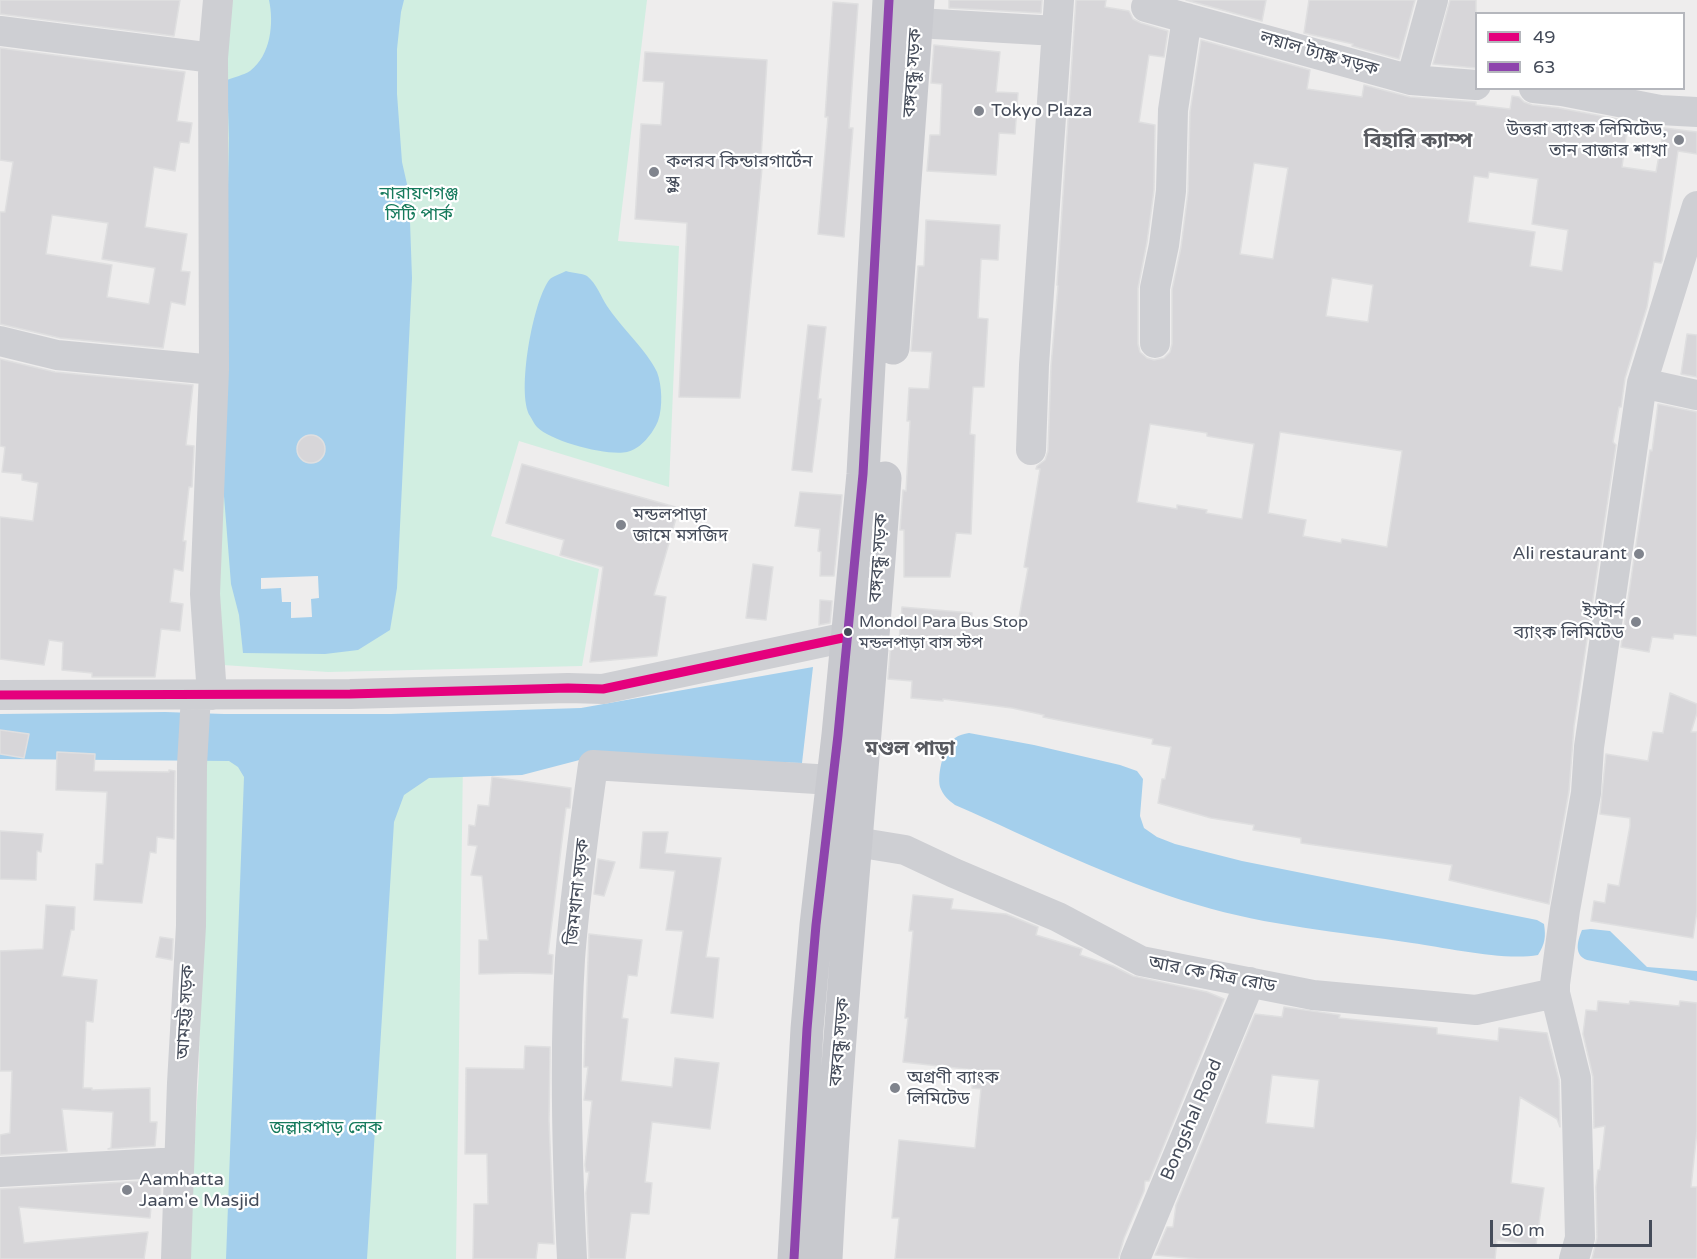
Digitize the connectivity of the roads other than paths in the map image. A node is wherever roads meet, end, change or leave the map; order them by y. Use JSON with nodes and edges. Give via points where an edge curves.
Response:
{"nodes":[{"id":1,"x":218,"y":0,"type":"edge"},
{"id":2,"x":889,"y":0,"type":"edge"},
{"id":3,"x":1059,"y":0,"type":"edge"},
{"id":4,"x":1433,"y":0,"type":"edge"},
{"id":5,"x":1146,"y":7,"type":"dead end"},
{"id":6,"x":917,"y":11,"type":"edge"},
{"id":7,"x":1187,"y":18,"type":"junction"},
{"id":8,"x":0,"y":31,"type":"edge"},
{"id":9,"x":1057,"y":31,"type":"junction"},
{"id":10,"x":213,"y":58,"type":"junction"},
{"id":11,"x":1411,"y":80,"type":"junction"},
{"id":12,"x":1475,"y":85,"type":"edge"},
{"id":13,"x":1553,"y":90,"type":"edge"},
{"id":14,"x":1697,"y":112,"type":"edge"},
{"id":15,"x":1697,"y":206,"type":"edge"},
{"id":16,"x":1686,"y":281,"type":"edge"},
{"id":17,"x":0,"y":341,"type":"edge"},
{"id":18,"x":1155,"y":343,"type":"dead end"},
{"id":19,"x":213,"y":370,"type":"junction"},
{"id":20,"x":1642,"y":383,"type":"junction"},
{"id":21,"x":1697,"y":395,"type":"edge"},
{"id":22,"x":1031,"y":450,"type":"dead end"},
{"id":23,"x":848,"y":637,"type":"junction"},
{"id":24,"x":0,"y":695,"type":"edge"},
{"id":25,"x":201,"y":699,"type":"junction"},
{"id":26,"x":832,"y":780,"type":"junction"},
{"id":27,"x":856,"y":842,"type":"junction"},
{"id":28,"x":1250,"y":982,"type":"junction"},
{"id":29,"x":1555,"y":988,"type":"junction"},
{"id":30,"x":179,"y":1162,"type":"junction"},
{"id":31,"x":0,"y":1172,"type":"edge"},
{"id":32,"x":176,"y":1259,"type":"edge"},
{"id":33,"x":572,"y":1259,"type":"edge"},
{"id":34,"x":794,"y":1259,"type":"edge"},
{"id":35,"x":826,"y":1259,"type":"edge"},
{"id":36,"x":1135,"y":1259,"type":"edge"},
{"id":37,"x":1574,"y":1259,"type":"edge"}],
"edges":[{"from":1,"to":10,"type":"street","name":"আমহট্ট সড়ক"},
{"from":2,"to":23,"type":"main road","name":"বঙ্গবন্ধু সড়ক","via":[[863,474]]},
{"from":3,"to":9,"type":"street"},
{"from":4,"to":11,"type":"street"},
{"from":5,"to":7,"type":"street","name":"লয়াল ট্যাঙ্ক সড়ক"},
{"from":6,"to":9,"type":"street"},
{"from":6,"to":27,"type":"main road","name":"বঙ্গবন্ধু সড়ক"},
{"from":7,"to":11,"type":"street","name":"লয়াল ট্যাঙ্ক সড়ক"},
{"from":7,"to":18,"type":"street","via":[[1173,110],[1171,191],[1155,288]]},
{"from":8,"to":10,"type":"street"},
{"from":9,"to":22,"type":"street"},
{"from":10,"to":19,"type":"street","name":"আমহট্ট সড়ক"},
{"from":11,"to":12,"type":"street","name":"লয়াল ট্যাঙ্ক সড়ক"},
{"from":13,"to":14,"type":"street","via":[[1660,110]]},
{"from":15,"to":16,"type":"street"},
{"from":16,"to":20,"type":"street"},
{"from":17,"to":19,"type":"street","via":[[57,355]]},
{"from":19,"to":25,"type":"street","name":"আমহট্ট সড়ক"},
{"from":20,"to":21,"type":"street"},
{"from":20,"to":29,"type":"street"},
{"from":23,"to":25,"type":"street","via":[[603,689],[250,693]]},
{"from":23,"to":26,"type":"main road","name":"বঙ্গবন্ধু সড়ক"},
{"from":24,"to":25,"type":"street"},
{"from":25,"to":30,"type":"street","name":"আমহট্ট সড়ক","via":[[192,765],[191,926]]},
{"from":26,"to":33,"type":"street","name":"জিমখানা সড়ক","via":[[593,765],[570,960],[567,1093]]},
{"from":26,"to":34,"type":"main road","name":"বঙ্গবন্ধু সড়ক","via":[[807,1029]]},
{"from":27,"to":28,"type":"street","name":"আর কে মিত্র রোড","via":[[905,850],[1058,917],[1141,961]]},
{"from":27,"to":35,"type":"main road","name":"বঙ্গবন্ধু সড়ক"},
{"from":28,"to":29,"type":"street","name":"আর কে মিত্র রোড","via":[[1313,994],[1476,1010]]},
{"from":28,"to":36,"type":"street","name":"Bongshal Road"},
{"from":29,"to":37,"type":"street","via":[[1576,1078],[1580,1238]]},
{"from":30,"to":31,"type":"street"},
{"from":30,"to":32,"type":"street","name":"আমহট্ট সড়ক"}]}
